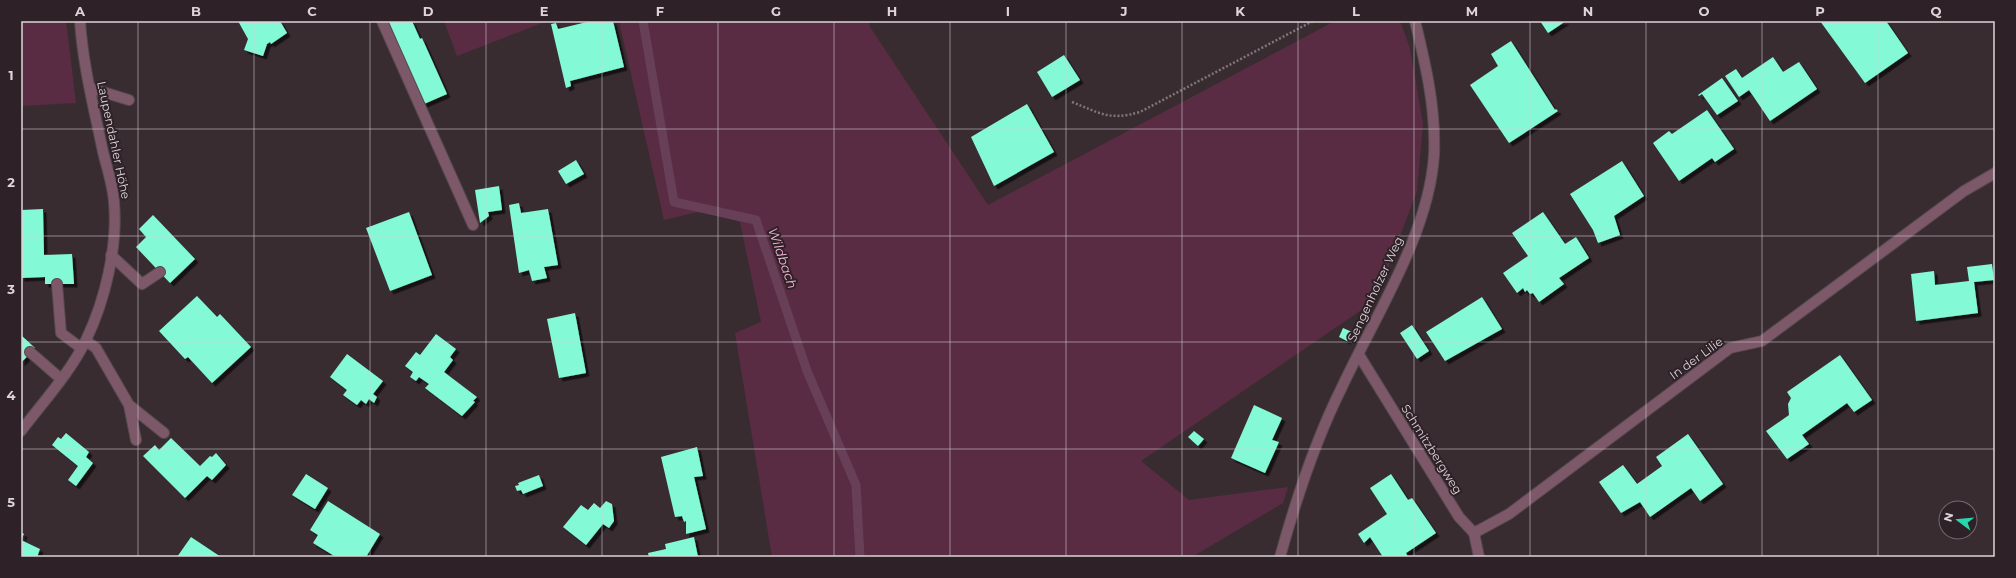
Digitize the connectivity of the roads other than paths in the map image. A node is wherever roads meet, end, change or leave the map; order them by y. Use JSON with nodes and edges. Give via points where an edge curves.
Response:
{"nodes":[{"id":1,"x":80,"y":21,"type":"edge"},
{"id":2,"x":382,"y":21,"type":"edge"},
{"id":3,"x":1415,"y":21,"type":"edge"},
{"id":4,"x":90,"y":88,"type":"junction"},
{"id":5,"x":129,"y":100,"type":"dead end"},
{"id":6,"x":1995,"y":172,"type":"edge"},
{"id":7,"x":473,"y":225,"type":"dead end"},
{"id":8,"x":111,"y":255,"type":"junction"},
{"id":9,"x":160,"y":272,"type":"dead end"},
{"id":10,"x":57,"y":284,"type":"dead end"},
{"id":11,"x":83,"y":345,"type":"junction"},
{"id":12,"x":30,"y":352,"type":"dead end"},
{"id":13,"x":1359,"y":355,"type":"junction"},
{"id":14,"x":61,"y":379,"type":"junction"},
{"id":15,"x":129,"y":405,"type":"junction"},
{"id":16,"x":21,"y":431,"type":"edge"},
{"id":17,"x":164,"y":433,"type":"dead end"},
{"id":18,"x":136,"y":440,"type":"dead end"},
{"id":19,"x":1474,"y":533,"type":"junction"},
{"id":20,"x":1280,"y":557,"type":"edge"},
{"id":21,"x":1478,"y":557,"type":"edge"}],
"edges":[{"from":1,"to":4,"type":"street","name":"Laupendahler Höhe"},
{"from":2,"to":7,"type":"street"},
{"from":3,"to":13,"type":"street","name":"Sengenholzer Weg","via":[[1429,76],[1434,119],[1434,156],[1427,198],[1381,312]]},
{"from":4,"to":5,"type":"street"},
{"from":4,"to":8,"type":"street","name":"Laupendahler Höhe","via":[[114,202]]},
{"from":6,"to":19,"type":"street","name":"In der Lilie","via":[[1964,191],[1762,342],[1730,348],[1509,514]]},
{"from":8,"to":9,"type":"street","via":[[142,284]]},
{"from":8,"to":11,"type":"street","name":"Laupendahler Höhe","via":[[108,278]]},
{"from":10,"to":11,"type":"street","via":[[62,333]]},
{"from":11,"to":14,"type":"street","name":"Laupendahler Höhe"},
{"from":11,"to":15,"type":"street","via":[[96,348]]},
{"from":12,"to":14,"type":"street"},
{"from":13,"to":19,"type":"street","name":"Schmitzbergweg","via":[[1459,517]]},
{"from":13,"to":20,"type":"street","name":"Sengenholzer Weg","via":[[1342,386],[1298,494]]},
{"from":14,"to":16,"type":"street","name":"Laupendahler Höhe"},
{"from":15,"to":17,"type":"street"},
{"from":15,"to":18,"type":"street"},
{"from":19,"to":21,"type":"street"}]}
